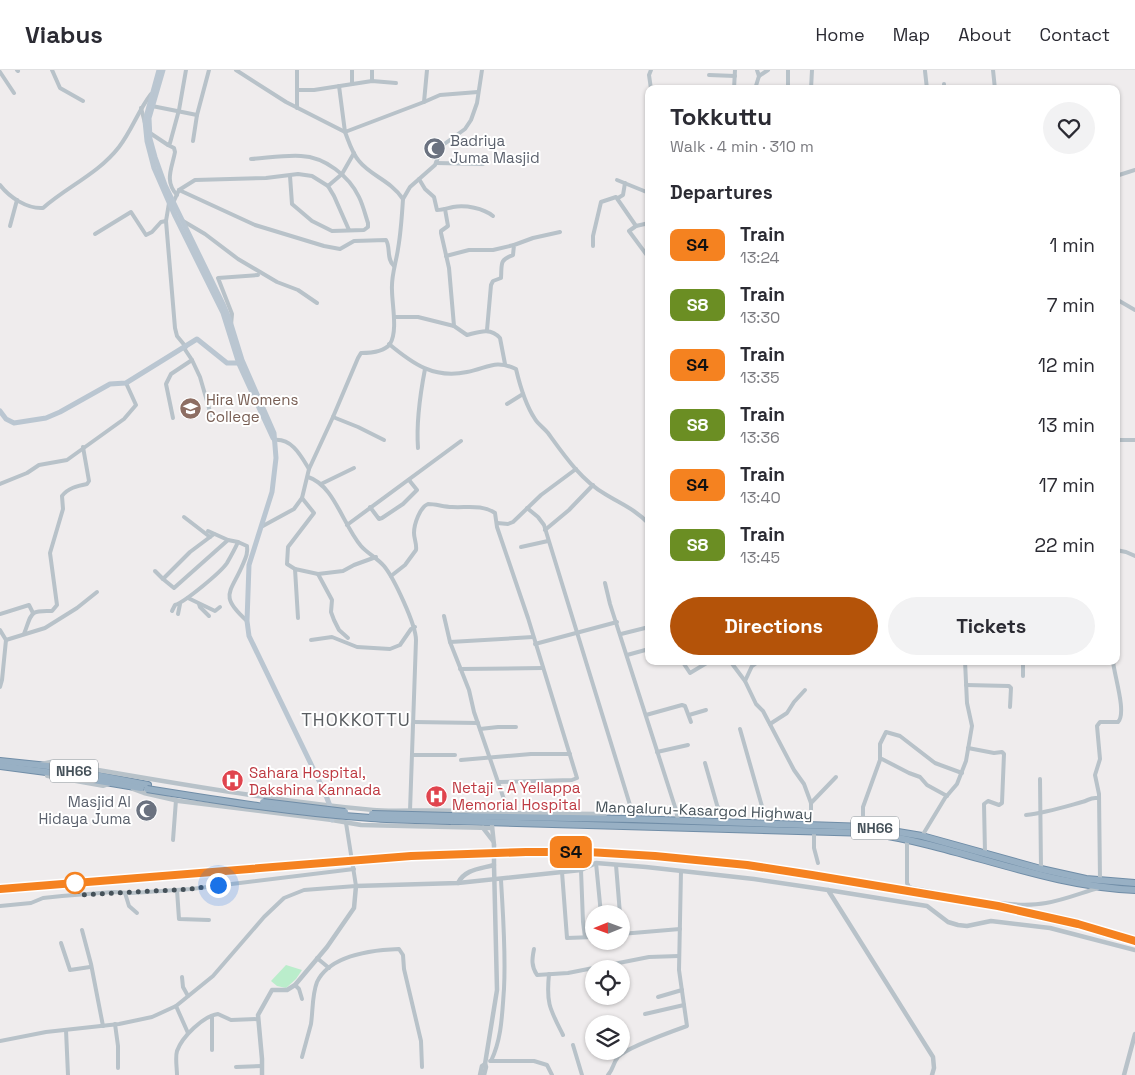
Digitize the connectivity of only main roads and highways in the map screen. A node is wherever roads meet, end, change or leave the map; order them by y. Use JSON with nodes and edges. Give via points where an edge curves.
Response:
{"nodes":[{"id":1,"x":159,"y":70,"type":"edge"},
{"id":2,"x":163,"y":70,"type":"edge"},
{"id":3,"x":159,"y":80,"type":"junction"},
{"id":4,"x":171,"y":203,"type":"junction"},
{"id":5,"x":177,"y":214,"type":"junction"},
{"id":6,"x":241,"y":363,"type":"junction"},
{"id":7,"x":0,"y":411,"type":"edge"},
{"id":8,"x":0,"y":761,"type":"edge"},
{"id":9,"x":0,"y":766,"type":"edge"},
{"id":10,"x":148,"y":787,"type":"junction"},
{"id":11,"x":332,"y":820,"type":"road end"},
{"id":12,"x":492,"y":822,"type":"junction"},
{"id":13,"x":609,"y":822,"type":"junction"},
{"id":14,"x":812,"y":828,"type":"junction"},
{"id":15,"x":1135,"y":883,"type":"edge"},
{"id":16,"x":1100,"y":884,"type":"junction"},
{"id":17,"x":1135,"y":890,"type":"edge"}],
"edges":[{"from":1,"to":3,"type":"main road"},
{"from":2,"to":3,"type":"main road"},
{"from":3,"to":4,"type":"main road","via":[[149,118],[150,134]]},
{"from":3,"to":4,"type":"main road","via":[[146,113],[145,132],[157,178]]},
{"from":4,"to":5,"type":"main road"},
{"from":5,"to":6,"type":"main road","via":[[223,313]]},
{"from":5,"to":6,"type":"main road","via":[[219,294]]},
{"from":6,"to":7,"type":"main road","via":[[228,363],[197,339],[126,383],[110,384],[46,418],[14,423]]},
{"from":6,"to":11,"type":"main road","via":[[269,419],[276,458],[272,492],[250,554],[246,621],[251,640],[330,806]]},
{"from":8,"to":10,"type":"highway","name":"Mangaluru-Kasargod Highway","number":"NH66"},
{"from":9,"to":10,"type":"highway","name":"Mangaluru-Kasargod Highway","number":"NH66"},
{"from":10,"to":12,"type":"highway","name":"Mangaluru-Kasargod Highway","number":"NH66","bridge":true,"via":[[216,801],[318,813],[380,819],[452,818]]},
{"from":12,"to":13,"type":"highway","name":"Mangaluru-Kasargod Highway","number":"NH66"},
{"from":12,"to":13,"type":"highway","name":"Mangaluru-Kasargod Highway","number":"NH66","via":[[509,814]]},
{"from":13,"to":14,"type":"highway","name":"Mangaluru-Kasargod Highway","number":"NH66"},
{"from":13,"to":14,"type":"highway","name":"Mangaluru-Kasargod Highway","number":"NH66","via":[[632,819]]},
{"from":14,"to":16,"type":"highway","name":"Mangaluru-Kasargod Highway","number":"NH66","via":[[907,839],[1056,879]]},
{"from":14,"to":16,"type":"highway","name":"Mangaluru-Kasargod Highway","number":"NH66","via":[[863,827],[922,836]]},
{"from":15,"to":16,"type":"highway","name":"Mangaluru-Kasargod Highway","number":"NH66"},
{"from":16,"to":17,"type":"highway","name":"Mangaluru-Kasargod Highway","number":"NH66"}]}
